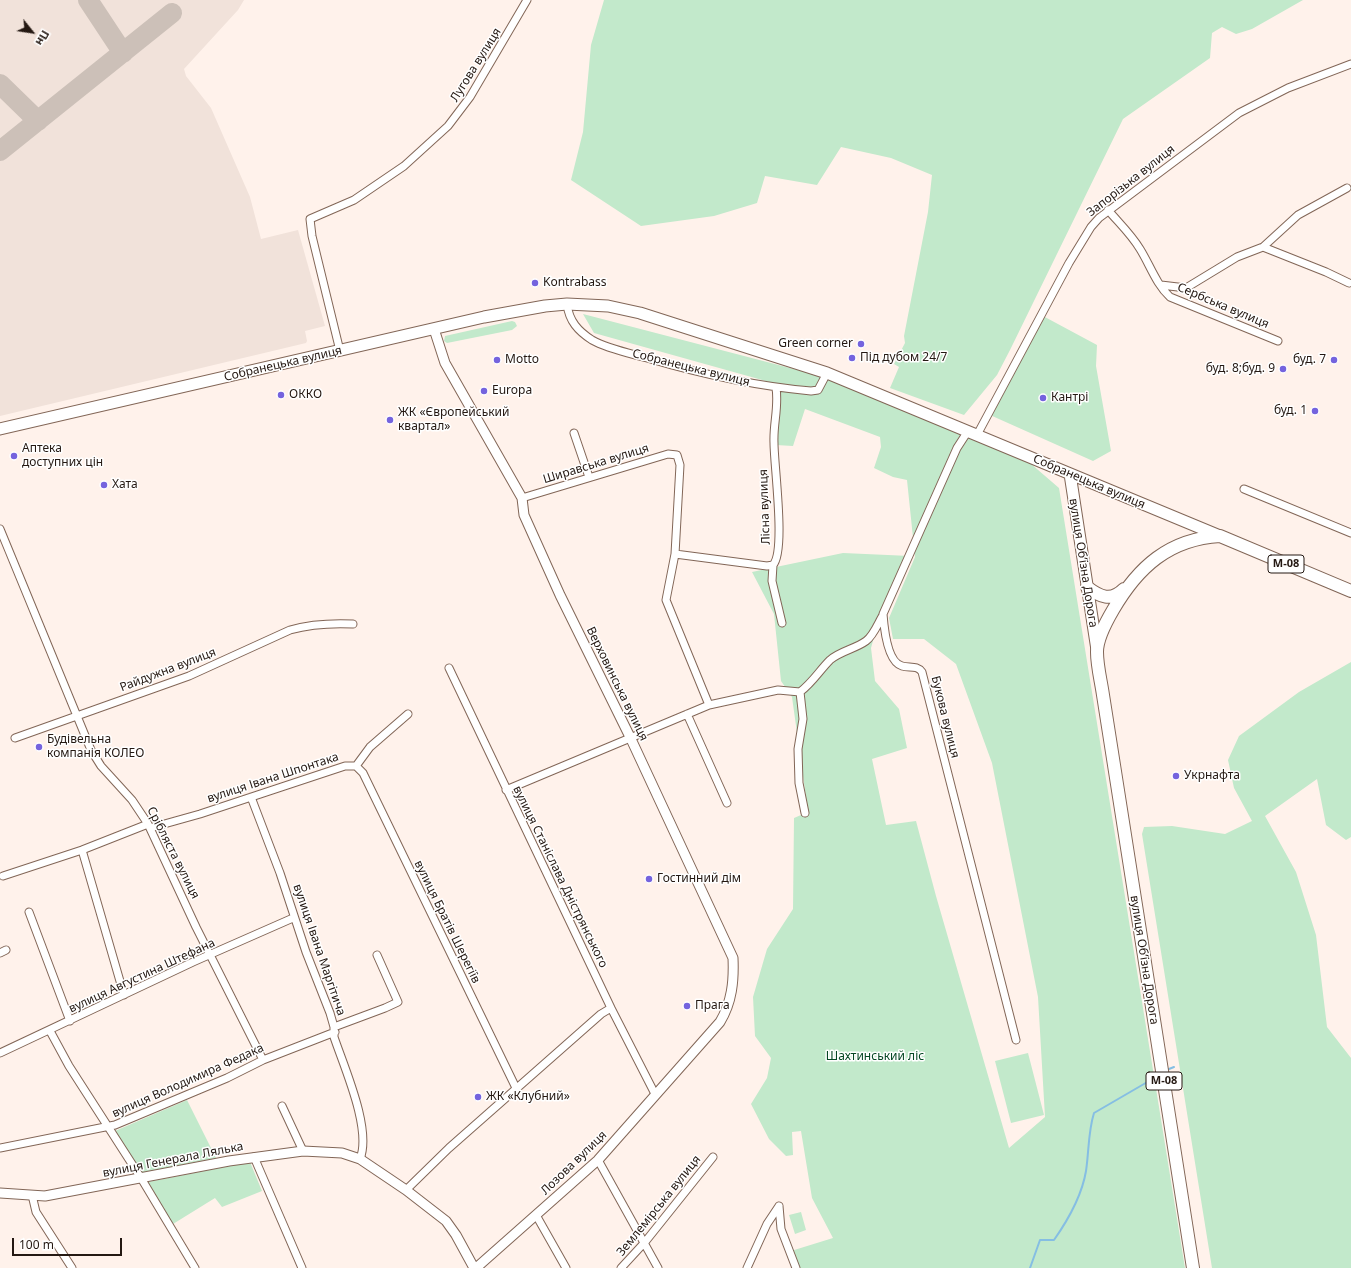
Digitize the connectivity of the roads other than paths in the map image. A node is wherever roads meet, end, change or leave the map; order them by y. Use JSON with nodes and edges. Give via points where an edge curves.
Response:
{"nodes":[{"id":1,"x":527,"y":0,"type":"edge"},
{"id":2,"x":1351,"y":64,"type":"edge"},
{"id":3,"x":1347,"y":188,"type":"dead end"},
{"id":4,"x":1108,"y":210,"type":"junction"},
{"id":5,"x":1263,"y":247,"type":"junction"},
{"id":6,"x":1349,"y":283,"type":"dead end"},
{"id":7,"x":1161,"y":286,"type":"junction"},
{"id":8,"x":567,"y":304,"type":"junction"},
{"id":9,"x":434,"y":329,"type":"junction"},
{"id":10,"x":1278,"y":341,"type":"dead end"},
{"id":11,"x":340,"y":351,"type":"junction"},
{"id":12,"x":827,"y":373,"type":"junction"},
{"id":13,"x":776,"y":388,"type":"junction"},
{"id":14,"x":0,"y":430,"type":"edge"},
{"id":15,"x":574,"y":433,"type":"dead end"},
{"id":16,"x":972,"y":433,"type":"junction"},
{"id":17,"x":1070,"y":474,"type":"junction"},
{"id":18,"x":589,"y":477,"type":"junction"},
{"id":19,"x":1244,"y":489,"type":"dead end"},
{"id":20,"x":522,"y":498,"type":"junction"},
{"id":21,"x":0,"y":529,"type":"edge"},
{"id":22,"x":1351,"y":533,"type":"edge"},
{"id":23,"x":1220,"y":536,"type":"junction"},
{"id":24,"x":675,"y":554,"type":"junction"},
{"id":25,"x":773,"y":565,"type":"junction"},
{"id":26,"x":1129,"y":584,"type":"junction"},
{"id":27,"x":1087,"y":587,"type":"junction"},
{"id":28,"x":1351,"y":591,"type":"edge"},
{"id":29,"x":883,"y":614,"type":"junction"},
{"id":30,"x":353,"y":624,"type":"dead end"},
{"id":31,"x":782,"y":624,"type":"dead end"},
{"id":32,"x":872,"y":635,"type":"junction"},
{"id":33,"x":885,"y":636,"type":"junction"},
{"id":34,"x":1097,"y":652,"type":"junction"},
{"id":35,"x":449,"y":668,"type":"dead end"},
{"id":36,"x":800,"y":692,"type":"junction"},
{"id":37,"x":709,"y":705,"type":"junction"},
{"id":38,"x":408,"y":714,"type":"dead end"},
{"id":39,"x":687,"y":714,"type":"junction"},
{"id":40,"x":76,"y":715,"type":"junction"},
{"id":41,"x":15,"y":738,"type":"dead end"},
{"id":42,"x":631,"y":739,"type":"junction"},
{"id":43,"x":356,"y":766,"type":"junction"},
{"id":44,"x":506,"y":790,"type":"junction"},
{"id":45,"x":251,"y":797,"type":"junction"},
{"id":46,"x":727,"y":803,"type":"dead end"},
{"id":47,"x":805,"y":813,"type":"dead end"},
{"id":48,"x":149,"y":826,"type":"junction"},
{"id":49,"x":82,"y":850,"type":"junction"},
{"id":50,"x":3,"y":876,"type":"dead end"},
{"id":51,"x":29,"y":912,"type":"dead end"},
{"id":52,"x":293,"y":918,"type":"junction"},
{"id":53,"x":377,"y":955,"type":"dead end"},
{"id":54,"x":210,"y":956,"type":"junction"},
{"id":55,"x":124,"y":995,"type":"junction"},
{"id":56,"x":611,"y":1008,"type":"junction"},
{"id":57,"x":70,"y":1021,"type":"junction"},
{"id":58,"x":334,"y":1029,"type":"junction"},
{"id":59,"x":50,"y":1030,"type":"junction"},
{"id":60,"x":1016,"y":1040,"type":"dead end"},
{"id":61,"x":695,"y":1049,"type":"joint"},
{"id":62,"x":0,"y":1053,"type":"edge"},
{"id":63,"x":263,"y":1060,"type":"junction"},
{"id":64,"x":517,"y":1090,"type":"junction"},
{"id":65,"x":655,"y":1094,"type":"junction"},
{"id":66,"x":282,"y":1106,"type":"dead end"},
{"id":67,"x":108,"y":1127,"type":"junction"},
{"id":68,"x":0,"y":1148,"type":"edge"},
{"id":69,"x":303,"y":1152,"type":"junction"},
{"id":70,"x":254,"y":1157,"type":"junction"},
{"id":71,"x":713,"y":1157,"type":"dead end"},
{"id":72,"x":360,"y":1159,"type":"junction"},
{"id":73,"x":598,"y":1160,"type":"junction"},
{"id":74,"x":141,"y":1178,"type":"junction"},
{"id":75,"x":406,"y":1190,"type":"junction"},
{"id":76,"x":0,"y":1193,"type":"edge"},
{"id":77,"x":32,"y":1195,"type":"junction"},
{"id":78,"x":536,"y":1215,"type":"junction"},
{"id":79,"x":645,"y":1242,"type":"junction"},
{"id":80,"x":72,"y":1268,"type":"edge"},
{"id":81,"x":194,"y":1268,"type":"edge"},
{"id":82,"x":302,"y":1268,"type":"edge"},
{"id":83,"x":475,"y":1268,"type":"edge"},
{"id":84,"x":566,"y":1268,"type":"edge"},
{"id":85,"x":621,"y":1268,"type":"edge"},
{"id":86,"x":658,"y":1268,"type":"edge"},
{"id":87,"x":747,"y":1268,"type":"edge"},
{"id":88,"x":796,"y":1268,"type":"edge"},
{"id":89,"x":1193,"y":1268,"type":"edge"}],
"edges":[{"from":1,"to":11,"type":"street","name":"Лугова вулиця","via":[[470,97],[448,126],[404,166],[354,200],[310,219]]},
{"from":2,"to":4,"type":"street","name":"Запорізька вулиця","via":[[1288,88],[1239,113]]},
{"from":3,"to":5,"type":"street","via":[[1298,215]]},
{"from":4,"to":7,"type":"street","name":"Сербська вулиця","via":[[1128,230]]},
{"from":4,"to":16,"type":"street","name":"Запорізька вулиця","via":[[1091,227],[1069,263]]},
{"from":5,"to":6,"type":"street"},
{"from":5,"to":7,"type":"street","via":[[1237,257],[1186,288]]},
{"from":7,"to":10,"type":"street","name":"Сербська вулиця","via":[[1170,297]]},
{"from":8,"to":9,"type":"main road","name":"Собранецька вулиця","via":[[502,314]]},
{"from":8,"to":12,"type":"main road","name":"Собранецька вулиця","via":[[608,306],[640,313]]},
{"from":8,"to":13,"type":"street","name":"Собранецька вулиця","via":[[570,320],[600,344],[712,376]]},
{"from":9,"to":11,"type":"main road","name":"Собранецька вулиця"},
{"from":9,"to":20,"type":"street","name":"Верховинська вулиця","via":[[445,363]]},
{"from":11,"to":14,"type":"main road","name":"Собранецька вулиця"},
{"from":12,"to":13,"type":"street","name":"Собранецька вулиця","via":[[818,390]]},
{"from":12,"to":16,"type":"main road","name":"Собранецька вулиця"},
{"from":13,"to":25,"type":"street","name":"Лісна вулиця","via":[[778,400],[774,443],[778,548],[776,562]]},
{"from":15,"to":18,"type":"street"},
{"from":16,"to":17,"type":"main road","name":"Собранецька вулиця"},
{"from":16,"to":29,"type":"street","name":"Букова вулиця","via":[[957,448]]},
{"from":17,"to":23,"type":"main road","name":"Собранецька вулиця"},
{"from":17,"to":27,"type":"main road","name":"вулиця Обʼїзна Дорога"},
{"from":18,"to":20,"type":"street","name":"Ширавська вулиця"},
{"from":18,"to":24,"type":"street","name":"Ширавська вулиця","via":[[668,454],[677,455],[680,465]]},
{"from":19,"to":22,"type":"street"},
{"from":20,"to":42,"type":"street","name":"Верховинська вулиця","via":[[527,522],[560,596]]},
{"from":21,"to":40,"type":"street","name":"Срібляста вулиця"},
{"from":23,"to":26,"type":"highway","name":"вулиця Обʼїзна Дорога","number":"М-08","via":[[1204,537],[1173,548],[1151,561]]},
{"from":23,"to":28,"type":"highway","name":"Собранецька вулиця","number":"М-08"},
{"from":24,"to":25,"type":"street"},
{"from":24,"to":37,"type":"street","via":[[666,600]]},
{"from":25,"to":31,"type":"street","name":"Лісна вулиця","via":[[772,581]]},
{"from":26,"to":27,"type":"highway","via":[[1116,596],[1108,598]]},
{"from":26,"to":34,"type":"highway","name":"вулиця Обʼїзна Дорога","number":"М-08","via":[[1103,629]]},
{"from":27,"to":34,"type":"main road","name":"вулиця Обʼїзна Дорога"},
{"from":29,"to":32,"type":"street"},
{"from":29,"to":33,"type":"street","name":"Букова вулиця"},
{"from":30,"to":40,"type":"street","name":"Райдужна вулиця","via":[[308,625],[290,630],[189,676]]},
{"from":32,"to":33,"type":"street"},
{"from":32,"to":36,"type":"street","via":[[866,641],[832,659],[813,682]]},
{"from":33,"to":60,"type":"street","name":"Букова вулиця","via":[[895,661],[900,666],[916,667],[922,672]]},
{"from":34,"to":89,"type":"highway","name":"вулиця Обʼїзна Дорога","number":"М-08"},
{"from":35,"to":44,"type":"street","name":"вулиця Станіслава Дністрянського"},
{"from":36,"to":37,"type":"street","via":[[778,690]]},
{"from":36,"to":47,"type":"street","via":[[803,719],[798,748],[798,783]]},
{"from":37,"to":39,"type":"street"},
{"from":38,"to":43,"type":"street","name":"вулиця Івана Шпонтака","via":[[370,747]]},
{"from":39,"to":42,"type":"street"},
{"from":39,"to":46,"type":"street"},
{"from":40,"to":41,"type":"street","name":"Райдужна вулиця"},
{"from":40,"to":48,"type":"street","name":"Срібляста вулиця","via":[[97,760],[132,800]]},
{"from":42,"to":44,"type":"street"},
{"from":42,"to":61,"type":"street","name":"Верховинська вулиця","via":[[733,958],[733,983],[726,1011],[720,1022]]},
{"from":43,"to":45,"type":"street","name":"вулиця Івана Шпонтака","via":[[345,766]]},
{"from":43,"to":64,"type":"street","name":"вулиця Братів Шерегіїв","via":[[363,773]]},
{"from":44,"to":56,"type":"street","name":"вулиця Станіслава Дністрянського"},
{"from":45,"to":48,"type":"street","name":"вулиця Івана Шпонтака"},
{"from":45,"to":52,"type":"street","name":"вулиця Івана Маргітича","via":[[289,899]]},
{"from":48,"to":49,"type":"street","name":"вулиця Івана Шпонтака"},
{"from":48,"to":54,"type":"street","name":"Срібляста вулиця"},
{"from":49,"to":50,"type":"street","name":"вулиця Івана Шпонтака"},
{"from":49,"to":55,"type":"street"},
{"from":51,"to":57,"type":"street"},
{"from":52,"to":54,"type":"street","name":"вулиця Августина Штефана"},
{"from":52,"to":58,"type":"street","name":"вулиця Івана Маргітича"},
{"from":53,"to":58,"type":"street","name":"вулиця Володимира Федака","via":[[398,1002]]},
{"from":54,"to":55,"type":"street","name":"вулиця Августина Штефана"},
{"from":54,"to":63,"type":"street","name":"Срібляста вулиця"},
{"from":55,"to":57,"type":"street","name":"вулиця Августина Штефана"},
{"from":56,"to":64,"type":"street","via":[[601,1014]]},
{"from":56,"to":65,"type":"street","name":"вулиця Станіслава Дністрянського"},
{"from":57,"to":59,"type":"street","name":"вулиця Августина Штефана"},
{"from":58,"to":63,"type":"street","name":"вулиця Володимира Федака"},
{"from":58,"to":72,"type":"street","name":"вулиця Івана Маргітича","via":[[334,1037],[356,1103],[362,1130],[363,1152]]},
{"from":59,"to":62,"type":"street","name":"вулиця Августина Штефана"},
{"from":59,"to":67,"type":"street","via":[[69,1066]]},
{"from":61,"to":65,"type":"street","name":"Лозова вулиця"},
{"from":63,"to":67,"type":"street","name":"вулиця Володимира Федака","via":[[227,1078]]},
{"from":64,"to":75,"type":"street","via":[[449,1148]]},
{"from":65,"to":73,"type":"street","name":"Лозова вулиця"},
{"from":66,"to":69,"type":"street"},
{"from":67,"to":68,"type":"street","name":"вулиця Володимира Федака"},
{"from":67,"to":74,"type":"street"},
{"from":69,"to":70,"type":"street"},
{"from":69,"to":72,"type":"street","via":[[342,1153]]},
{"from":70,"to":74,"type":"street","name":"вулиця Генерала Лялька"},
{"from":70,"to":82,"type":"street","name":"вулиця Генерала Лялька"},
{"from":71,"to":79,"type":"street","name":"Землемірська вулиця"},
{"from":72,"to":75,"type":"street"},
{"from":73,"to":78,"type":"street","name":"Лозова вулиця"},
{"from":73,"to":79,"type":"street"},
{"from":74,"to":77,"type":"street","name":"вулиця Генерала Лялька","via":[[45,1196]]},
{"from":74,"to":81,"type":"street"},
{"from":75,"to":83,"type":"street","via":[[446,1221]]},
{"from":76,"to":77,"type":"street","name":"вулиця Генерала Лялька"},
{"from":77,"to":80,"type":"street","via":[[36,1212]]},
{"from":78,"to":83,"type":"street","name":"Лозова вулиця"},
{"from":78,"to":84,"type":"street"},
{"from":79,"to":85,"type":"street","name":"Землемірська вулиця"},
{"from":79,"to":86,"type":"street"},
{"from":87,"to":88,"type":"street","via":[[779,1206],[780,1229]]}]}
